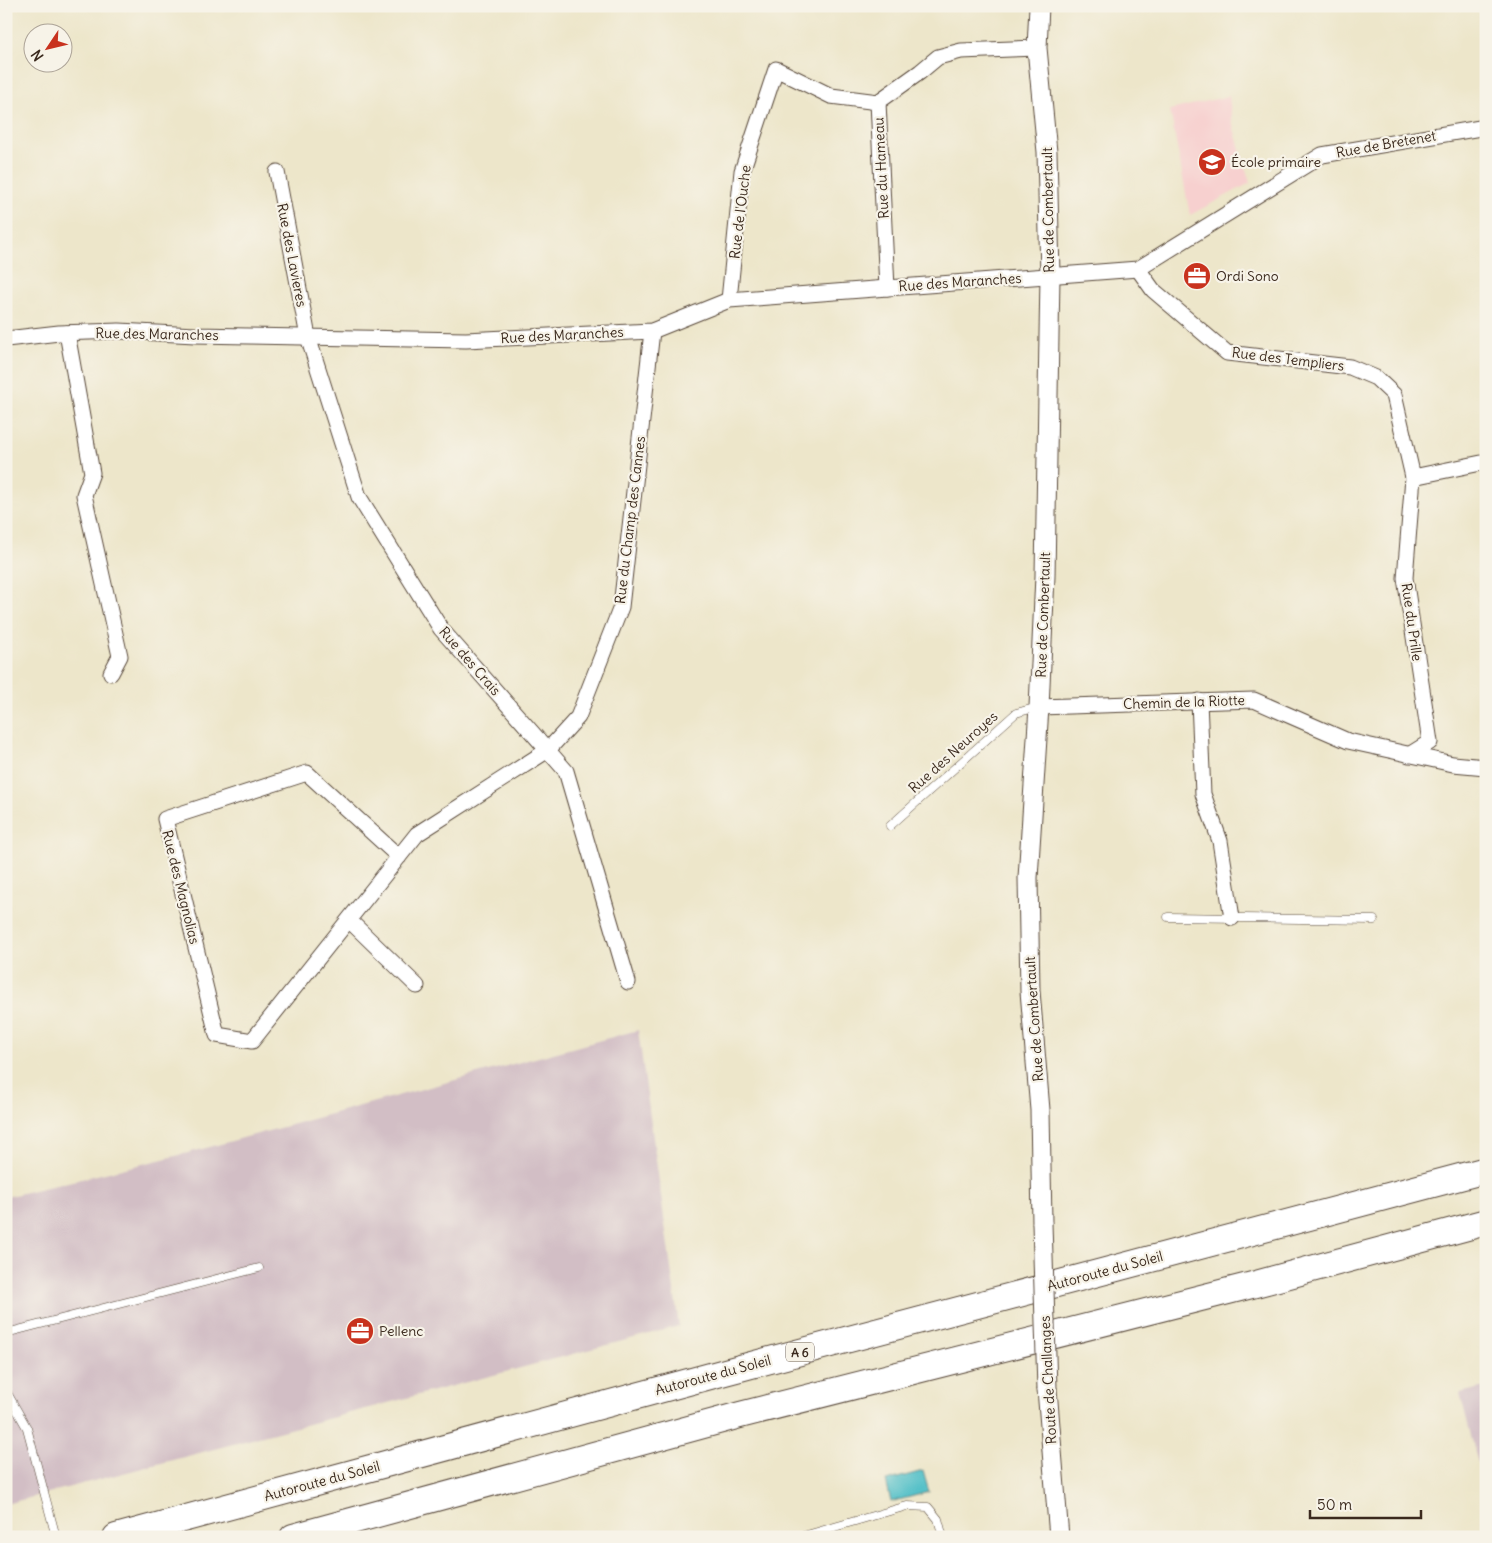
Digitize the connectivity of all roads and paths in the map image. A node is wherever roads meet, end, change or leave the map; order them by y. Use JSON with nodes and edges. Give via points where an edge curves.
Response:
{"nodes":[{"id":1,"x":1039,"y":6,"type":"edge"},
{"id":2,"x":1037,"y":48,"type":"junction"},
{"id":3,"x":878,"y":102,"type":"junction"},
{"id":4,"x":1486,"y":127,"type":"edge"},
{"id":5,"x":277,"y":172,"type":"dead end"},
{"id":6,"x":1138,"y":269,"type":"junction"},
{"id":7,"x":1050,"y":275,"type":"junction"},
{"id":8,"x":887,"y":288,"type":"junction"},
{"id":9,"x":729,"y":300,"type":"junction"},
{"id":10,"x":652,"y":331,"type":"junction"},
{"id":11,"x":67,"y":333,"type":"junction"},
{"id":12,"x":308,"y":338,"type":"junction"},
{"id":13,"x":6,"y":339,"type":"edge"},
{"id":14,"x":1486,"y":462,"type":"edge"},
{"id":15,"x":1413,"y":476,"type":"junction"},
{"id":16,"x":111,"y":673,"type":"dead end"},
{"id":17,"x":1199,"y":701,"type":"junction"},
{"id":18,"x":1039,"y":707,"type":"junction"},
{"id":19,"x":548,"y":750,"type":"junction"},
{"id":20,"x":1409,"y":755,"type":"junction"},
{"id":21,"x":1486,"y":767,"type":"edge"},
{"id":22,"x":890,"y":826,"type":"dead end"},
{"id":23,"x":399,"y":857,"type":"junction"},
{"id":24,"x":1168,"y":917,"type":"dead end"},
{"id":25,"x":1232,"y":918,"type":"junction"},
{"id":26,"x":349,"y":920,"type":"junction"},
{"id":27,"x":1374,"y":920,"type":"dead end"},
{"id":28,"x":628,"y":982,"type":"dead end"},
{"id":29,"x":417,"y":986,"type":"dead end"},
{"id":30,"x":1486,"y":1170,"type":"edge"},
{"id":31,"x":1486,"y":1222,"type":"edge"},
{"id":32,"x":1042,"y":1223,"type":"joint"},
{"id":33,"x":259,"y":1268,"type":"dead end"},
{"id":34,"x":6,"y":1333,"type":"edge"},
{"id":35,"x":6,"y":1391,"type":"edge"},
{"id":36,"x":56,"y":1537,"type":"edge"},
{"id":37,"x":116,"y":1537,"type":"edge"},
{"id":38,"x":293,"y":1537,"type":"edge"},
{"id":39,"x":800,"y":1537,"type":"edge"},
{"id":40,"x":944,"y":1537,"type":"edge"},
{"id":41,"x":1059,"y":1537,"type":"edge"}],
"edges":[{"from":1,"to":2,"type":"street","name":"Rue de Combertault"},
{"from":2,"to":3,"type":"street","name":"Rue du Hameau","via":[[960,51],[938,56]]},
{"from":2,"to":7,"type":"street","name":"Rue de Combertault","via":[[1047,152]]},
{"from":3,"to":8,"type":"street","name":"Rue du Hameau"},
{"from":3,"to":9,"type":"street","name":"Rue de l'Ouche","via":[[832,96],[776,69],[742,171]]},
{"from":4,"to":6,"type":"street","name":"Rue de Bretenet","via":[[1322,155]]},
{"from":5,"to":12,"type":"street","name":"Rue des Lavieres"},
{"from":6,"to":7,"type":"street","name":"Rue des Maranches"},
{"from":6,"to":15,"type":"street","name":"Rue des Templiers","via":[[1153,290],[1227,353],[1350,367],[1376,378],[1394,395]]},
{"from":7,"to":8,"type":"street","name":"Rue des Maranches"},
{"from":7,"to":18,"type":"street","name":"Rue de Combertault","via":[[1045,576]]},
{"from":8,"to":9,"type":"street","name":"Rue des Maranches"},
{"from":9,"to":10,"type":"street","name":"Rue des Maranches"},
{"from":10,"to":12,"type":"street","name":"Rue des Maranches","via":[[466,340]]},
{"from":10,"to":19,"type":"street","name":"Rue du Champ des Cannes","via":[[621,607],[578,717]]},
{"from":11,"to":12,"type":"street","name":"Rue des Maranches","via":[[119,331]]},
{"from":11,"to":13,"type":"street","name":"Rue des Maranches"},
{"from":11,"to":16,"type":"street","via":[[92,472],[84,495],[120,656]]},
{"from":12,"to":19,"type":"street","name":"Rue des Crais","via":[[359,497],[441,628]]},
{"from":14,"to":15,"type":"street"},
{"from":15,"to":20,"type":"street","name":"Rue du Prille","via":[[1405,578],[1430,742]]},
{"from":17,"to":18,"type":"street","name":"Chemin de la Riotte"},
{"from":17,"to":20,"type":"street","name":"Chemin de la Riotte","via":[[1254,700],[1348,741]]},
{"from":17,"to":25,"type":"street","via":[[1203,794],[1220,841]]},
{"from":18,"to":22,"type":"lane","name":"Rue des Neuroyes","via":[[1016,713]]},
{"from":18,"to":32,"type":"street","name":"Rue de Combertault","via":[[1028,878],[1030,991],[1040,1110]]},
{"from":19,"to":23,"type":"street","name":"Rue des Magnolias","via":[[417,834]]},
{"from":19,"to":28,"type":"street","name":"Rue des Crais","via":[[566,771]]},
{"from":20,"to":21,"type":"street","name":"Chemin de la Riotte"},
{"from":23,"to":26,"type":"street","name":"Rue des Magnolias"},
{"from":23,"to":26,"type":"street","name":"Rue des Magnolias","via":[[307,773],[165,819],[217,1035],[252,1041]]},
{"from":24,"to":25,"type":"lane"},
{"from":25,"to":27,"type":"lane"},
{"from":26,"to":29,"type":"street"},
{"from":30,"to":37,"type":"highway","name":"Autoroute du Soleil","number":"A 6"},
{"from":31,"to":38,"type":"highway","via":[[740,1415]]},
{"from":32,"to":41,"type":"street","name":"Route de Challanges","bridge":true,"via":[[1046,1388]]},
{"from":33,"to":34,"type":"lane"},
{"from":35,"to":36,"type":"lane","via":[[27,1428]]},
{"from":39,"to":40,"type":"lane","via":[[907,1506],[928,1507],[938,1519]]}]}
